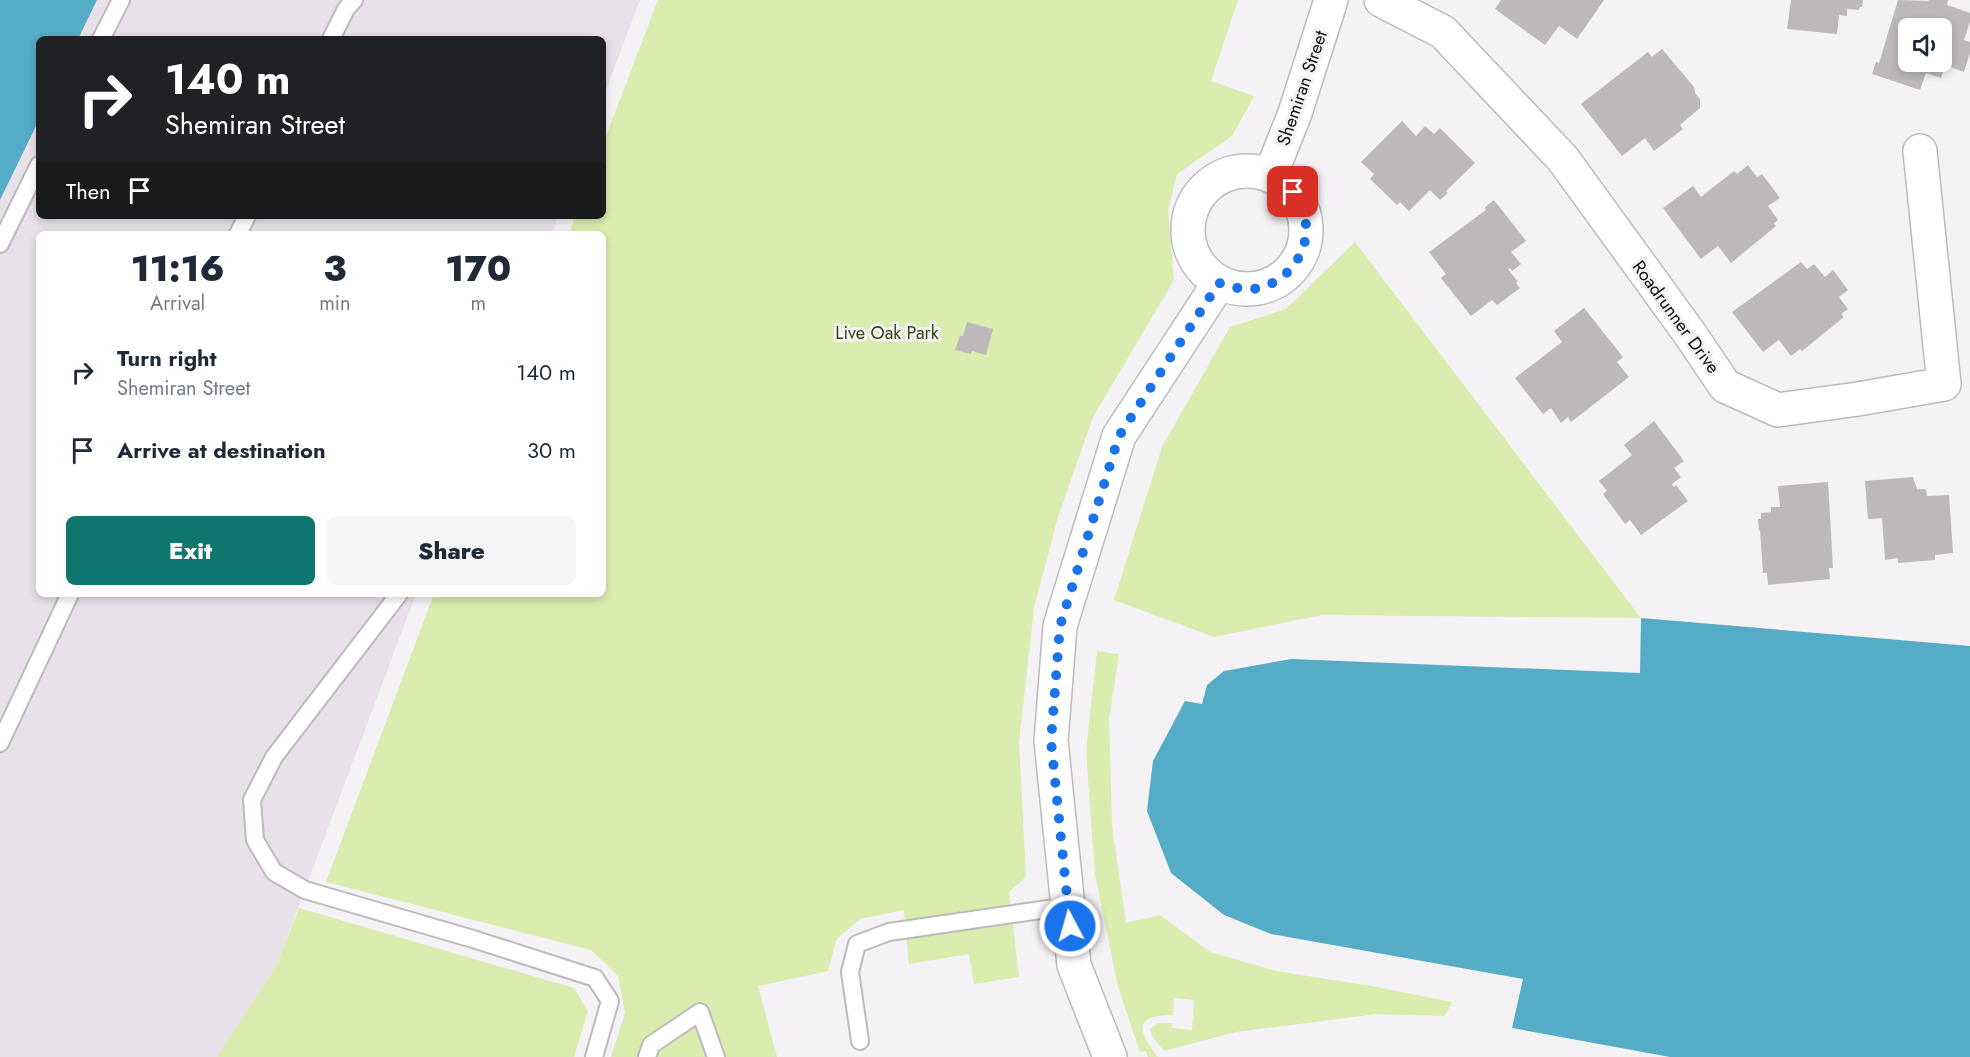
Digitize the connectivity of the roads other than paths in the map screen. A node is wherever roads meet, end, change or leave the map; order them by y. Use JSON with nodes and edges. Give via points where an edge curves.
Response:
{"nodes":[{"id":1,"x":121,"y":0,"type":"edge"},
{"id":2,"x":354,"y":0,"type":"edge"},
{"id":3,"x":1331,"y":0,"type":"edge"},
{"id":4,"x":1381,"y":0,"type":"edge"},
{"id":5,"x":103,"y":36,"type":"edge"},
{"id":6,"x":332,"y":36,"type":"edge"},
{"id":7,"x":1920,"y":151,"type":"dead end"},
{"id":8,"x":36,"y":171,"type":"edge"},
{"id":9,"x":1270,"y":176,"type":"junction"},
{"id":10,"x":0,"y":244,"type":"edge"},
{"id":11,"x":1219,"y":283,"type":"junction"},
{"id":12,"x":69,"y":597,"type":"edge"},
{"id":13,"x":397,"y":597,"type":"edge"},
{"id":14,"x":0,"y":743,"type":"edge"},
{"id":15,"x":1068,"y":906,"type":"junction"},
{"id":16,"x":860,"y":1041,"type":"dead end"},
{"id":17,"x":594,"y":1057,"type":"edge"},
{"id":18,"x":647,"y":1057,"type":"edge"},
{"id":19,"x":716,"y":1057,"type":"edge"},
{"id":20,"x":1110,"y":1057,"type":"edge"}],
"edges":[{"from":1,"to":5,"type":"lane"},
{"from":2,"to":6,"type":"lane"},
{"from":3,"to":9,"type":"street","name":"Shemiran Street"},
{"from":4,"to":7,"type":"street","name":"Roadrunner Drive","via":[[1443,32],[1563,159],[1725,386],[1778,410],[1944,384]]},
{"from":8,"to":10,"type":"lane"},
{"from":9,"to":11,"type":"street","via":[[1259,171],[1221,176],[1205,186],[1194,201],[1188,219],[1190,247],[1204,271]]},
{"from":9,"to":11,"type":"street","via":[[1293,192],[1303,210],[1303,251],[1293,268],[1277,282],[1258,289],[1238,289]]},
{"from":11,"to":15,"type":"street","via":[[1119,436],[1060,626],[1051,741]]},
{"from":12,"to":14,"type":"lane"},
{"from":13,"to":17,"type":"lane","via":[[274,757],[252,800],[255,840],[274,872],[305,890],[595,978],[610,1001]]},
{"from":15,"to":16,"type":"lane","via":[[889,932],[857,944],[850,972]]},
{"from":15,"to":20,"type":"street","via":[[1074,965]]},
{"from":18,"to":19,"type":"lane","via":[[651,1045],[700,1012]]}]}
